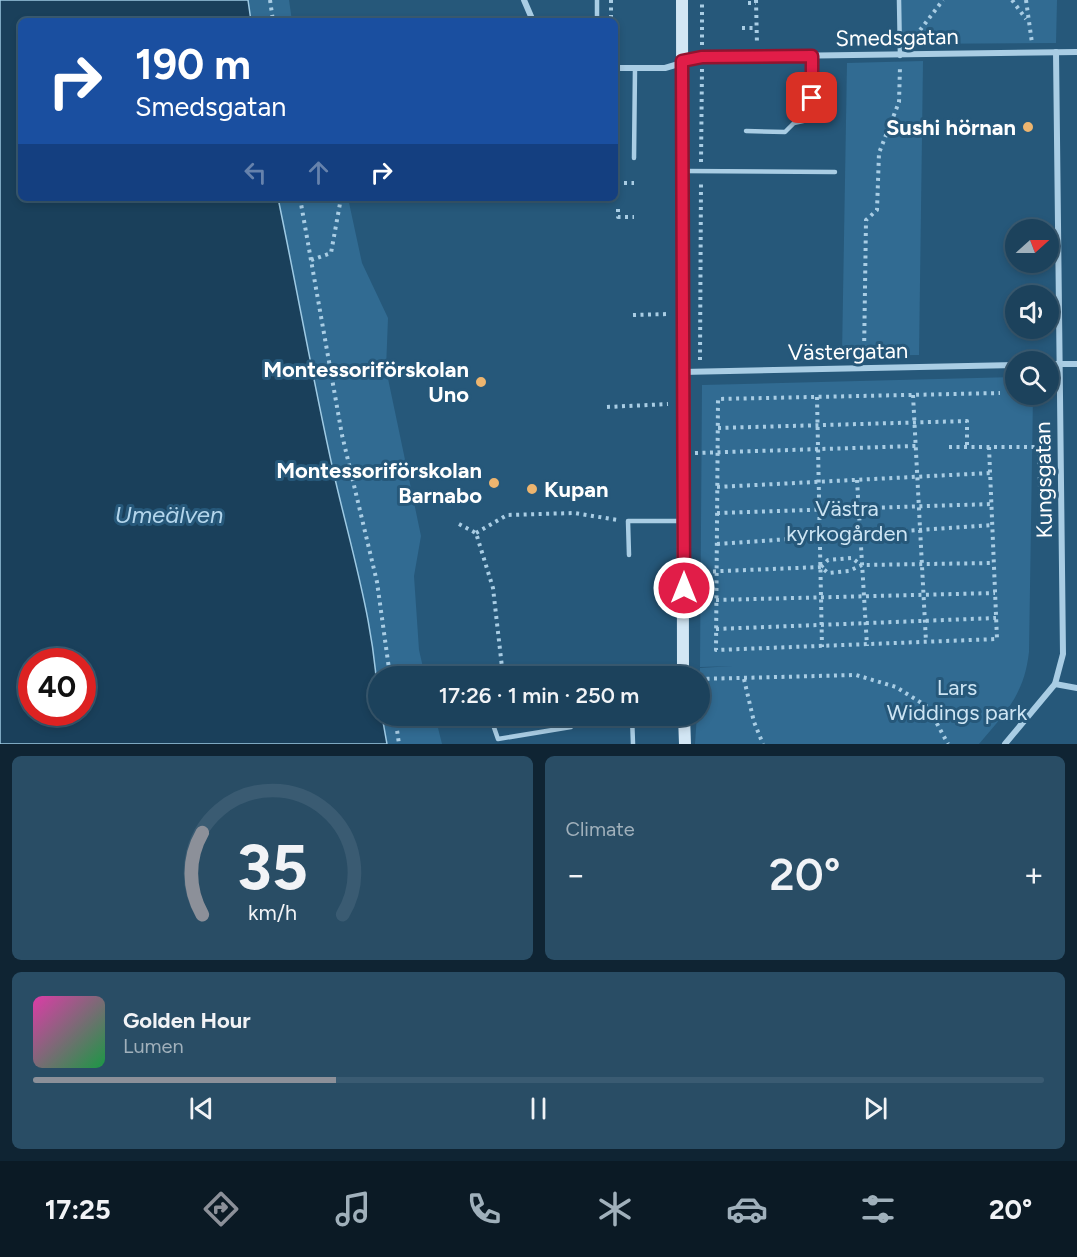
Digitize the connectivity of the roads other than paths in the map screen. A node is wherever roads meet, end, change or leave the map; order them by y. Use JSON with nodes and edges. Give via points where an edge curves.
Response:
{"nodes":[{"id":1,"x":524,"y":0,"type":"edge"},
{"id":2,"x":597,"y":0,"type":"edge"},
{"id":3,"x":682,"y":0,"type":"edge"},
{"id":4,"x":899,"y":0,"type":"edge"},
{"id":5,"x":531,"y":18,"type":"edge"},
{"id":6,"x":597,"y":18,"type":"edge"},
{"id":7,"x":1056,"y":52,"type":"junction"},
{"id":8,"x":1077,"y":52,"type":"edge"},
{"id":9,"x":812,"y":56,"type":"junction"},
{"id":10,"x":900,"y":56,"type":"junction"},
{"id":11,"x":682,"y":61,"type":"junction"},
{"id":12,"x":618,"y":68,"type":"edge"},
{"id":13,"x":635,"y":68,"type":"junction"},
{"id":14,"x":746,"y":131,"type":"dead end"},
{"id":15,"x":634,"y":159,"type":"dead end"},
{"id":16,"x":682,"y":171,"type":"junction"},
{"id":17,"x":835,"y":172,"type":"dead end"},
{"id":18,"x":1059,"y":351,"type":"edge"},
{"id":19,"x":1059,"y":364,"type":"joint"},
{"id":20,"x":1077,"y":364,"type":"edge"},
{"id":21,"x":1005,"y":365,"type":"edge"},
{"id":22,"x":687,"y":371,"type":"junction"},
{"id":23,"x":684,"y":521,"type":"junction"},
{"id":24,"x":629,"y":555,"type":"dead end"},
{"id":25,"x":684,"y":666,"type":"edge"},
{"id":26,"x":1055,"y":684,"type":"junction"},
{"id":27,"x":1077,"y":688,"type":"edge"},
{"id":28,"x":493,"y":726,"type":"edge"},
{"id":29,"x":572,"y":726,"type":"edge"},
{"id":30,"x":632,"y":726,"type":"edge"},
{"id":31,"x":684,"y":726,"type":"edge"},
{"id":32,"x":633,"y":744,"type":"edge"},
{"id":33,"x":685,"y":744,"type":"edge"},
{"id":34,"x":1005,"y":744,"type":"edge"}],
"edges":[{"from":1,"to":5,"type":"street"},
{"from":2,"to":6,"type":"lane"},
{"from":3,"to":11,"type":"street"},
{"from":4,"to":10,"type":"lane"},
{"from":7,"to":8,"type":"street","name":"Smedsgatan"},
{"from":7,"to":10,"type":"street","name":"Smedsgatan"},
{"from":7,"to":18,"type":"street","name":"Kungsgatan"},
{"from":9,"to":10,"type":"street","name":"Smedsgatan"},
{"from":9,"to":11,"type":"street","name":"Smedsgatan","via":[[702,57]]},
{"from":9,"to":14,"type":"lane","via":[[812,119],[794,123],[785,132]]},
{"from":11,"to":13,"type":"street","name":"Smedsgatan","via":[[665,68]]},
{"from":11,"to":16,"type":"street"},
{"from":12,"to":13,"type":"street","name":"Smedsgatan"},
{"from":13,"to":15,"type":"lane"},
{"from":16,"to":17,"type":"lane"},
{"from":16,"to":22,"type":"street","via":[[681,314]]},
{"from":19,"to":20,"type":"street"},
{"from":19,"to":26,"type":"street","name":"Kungsgatan","via":[[1063,654]]},
{"from":21,"to":22,"type":"street","name":"Västergatan"},
{"from":22,"to":23,"type":"street"},
{"from":23,"to":24,"type":"lane","via":[[628,521]]},
{"from":23,"to":25,"type":"street"},
{"from":26,"to":27,"type":"street"},
{"from":26,"to":34,"type":"street","name":"Kungsgatan"},
{"from":28,"to":29,"type":"lane","via":[[498,739]]},
{"from":30,"to":32,"type":"lane"},
{"from":31,"to":33,"type":"street"}]}
